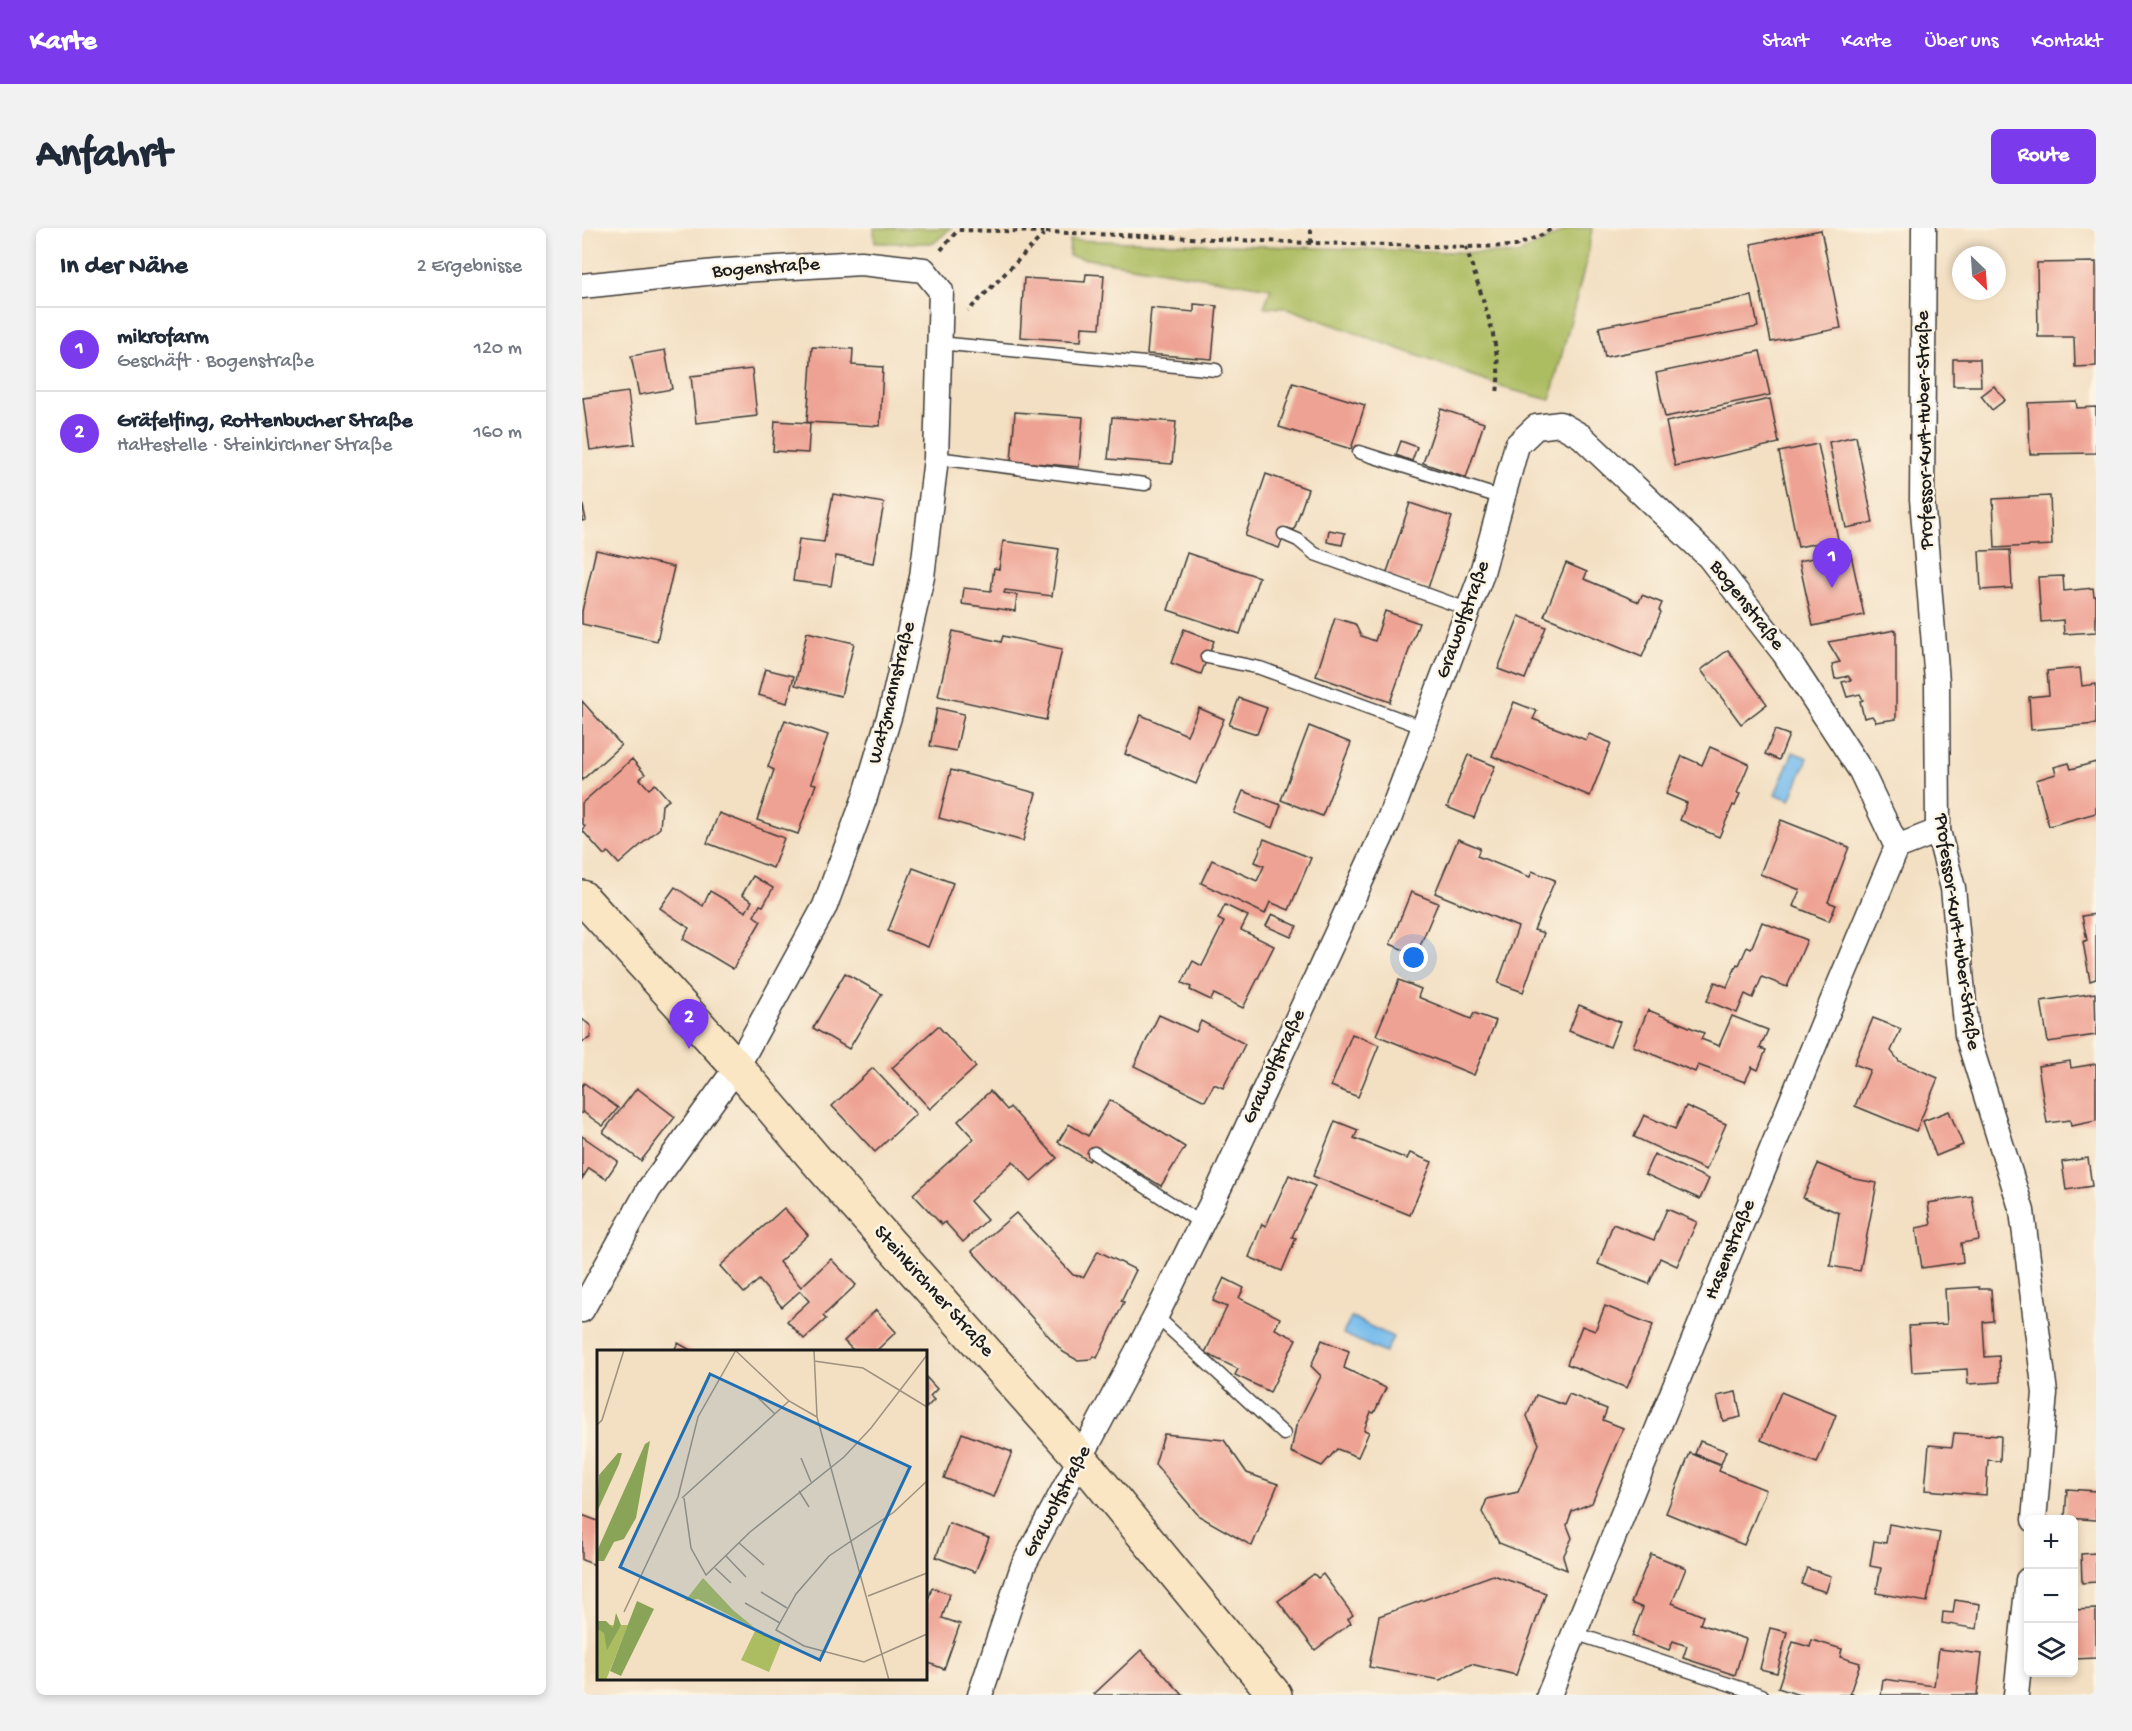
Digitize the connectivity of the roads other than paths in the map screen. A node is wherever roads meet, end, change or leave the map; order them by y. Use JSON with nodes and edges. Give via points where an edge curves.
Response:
{"nodes":[{"id":1,"x":1924,"y":228,"type":"edge"},
{"id":2,"x":582,"y":286,"type":"edge"},
{"id":3,"x":941,"y":291,"type":"joint"},
{"id":4,"x":939,"y":343,"type":"junction"},
{"id":5,"x":1216,"y":370,"type":"dead end"},
{"id":6,"x":1536,"y":427,"type":"joint"},
{"id":7,"x":1359,"y":452,"type":"dead end"},
{"id":8,"x":936,"y":458,"type":"junction"},
{"id":9,"x":1144,"y":484,"type":"dead end"},
{"id":10,"x":1503,"y":498,"type":"junction"},
{"id":11,"x":1284,"y":534,"type":"dead end"},
{"id":12,"x":1467,"y":609,"type":"junction"},
{"id":13,"x":1207,"y":657,"type":"dead end"},
{"id":14,"x":1425,"y":728,"type":"junction"},
{"id":15,"x":1938,"y":831,"type":"junction"},
{"id":16,"x":1898,"y":847,"type":"junction"},
{"id":17,"x":582,"y":897,"type":"edge"},
{"id":18,"x":737,"y":1066,"type":"junction"},
{"id":19,"x":1094,"y":1153,"type":"dead end"},
{"id":20,"x":1200,"y":1223,"type":"junction"},
{"id":21,"x":582,"y":1310,"type":"edge"},
{"id":22,"x":1156,"y":1316,"type":"junction"},
{"id":23,"x":1284,"y":1434,"type":"dead end"},
{"id":24,"x":1082,"y":1459,"type":"junction"},
{"id":25,"x":2034,"y":1515,"type":"edge"},
{"id":26,"x":2024,"y":1618,"type":"edge"},
{"id":27,"x":1574,"y":1633,"type":"junction"},
{"id":28,"x":980,"y":1695,"type":"edge"},
{"id":29,"x":1275,"y":1695,"type":"edge"},
{"id":30,"x":1549,"y":1695,"type":"edge"},
{"id":31,"x":1762,"y":1695,"type":"edge"},
{"id":32,"x":2016,"y":1695,"type":"edge"}],
"edges":[{"from":1,"to":15,"type":"street","name":"Professor-Kurt-Huber-Straße","via":[[1922,499],[1937,681]]},
{"from":2,"to":3,"type":"street","name":"Bogenstraße","via":[[725,271],[861,263],[924,270]]},
{"from":3,"to":4,"type":"street","name":"Watzmannstraße"},
{"from":4,"to":5,"type":"lane"},
{"from":4,"to":8,"type":"street","name":"Watzmannstraße"},
{"from":6,"to":10,"type":"street","name":"Grawolfstraße","via":[[1517,445]]},
{"from":6,"to":16,"type":"street","name":"Bogenstraße","via":[[1560,424],[1581,436],[1709,556],[1784,653],[1854,761]]},
{"from":7,"to":10,"type":"lane"},
{"from":8,"to":9,"type":"lane"},
{"from":8,"to":18,"type":"street","name":"Watzmannstraße","via":[[922,577],[892,706],[865,797],[825,906]]},
{"from":10,"to":12,"type":"street","name":"Grawolfstraße","via":[[1481,576]]},
{"from":11,"to":12,"type":"lane","via":[[1315,554]]},
{"from":12,"to":14,"type":"street","name":"Grawolfstraße"},
{"from":13,"to":14,"type":"lane","via":[[1260,668]]},
{"from":14,"to":20,"type":"street","name":"Grawolfstraße","via":[[1388,822]]},
{"from":15,"to":16,"type":"street"},
{"from":15,"to":25,"type":"street","name":"Professor-Kurt-Huber-Straße","via":[[1953,888],[1967,1035],[2022,1211],[2044,1393]]},
{"from":16,"to":27,"type":"street","name":"Hasenstraße"},
{"from":17,"to":18,"type":"street","name":"Steinkirchner Straße"},
{"from":18,"to":21,"type":"street","name":"Watzmannstraße","via":[[649,1189]]},
{"from":18,"to":24,"type":"street","name":"Steinkirchner Straße"},
{"from":19,"to":20,"type":"lane"},
{"from":20,"to":22,"type":"street","name":"Grawolfstraße"},
{"from":22,"to":23,"type":"lane"},
{"from":22,"to":24,"type":"street","name":"Grawolfstraße"},
{"from":24,"to":28,"type":"street","name":"Grawolfstraße","via":[[1023,1566]]},
{"from":24,"to":29,"type":"street","name":"Steinkirchner Straße"},
{"from":26,"to":32,"type":"street"},
{"from":27,"to":30,"type":"street","name":"Hasenstraße"},
{"from":27,"to":31,"type":"lane"}]}
